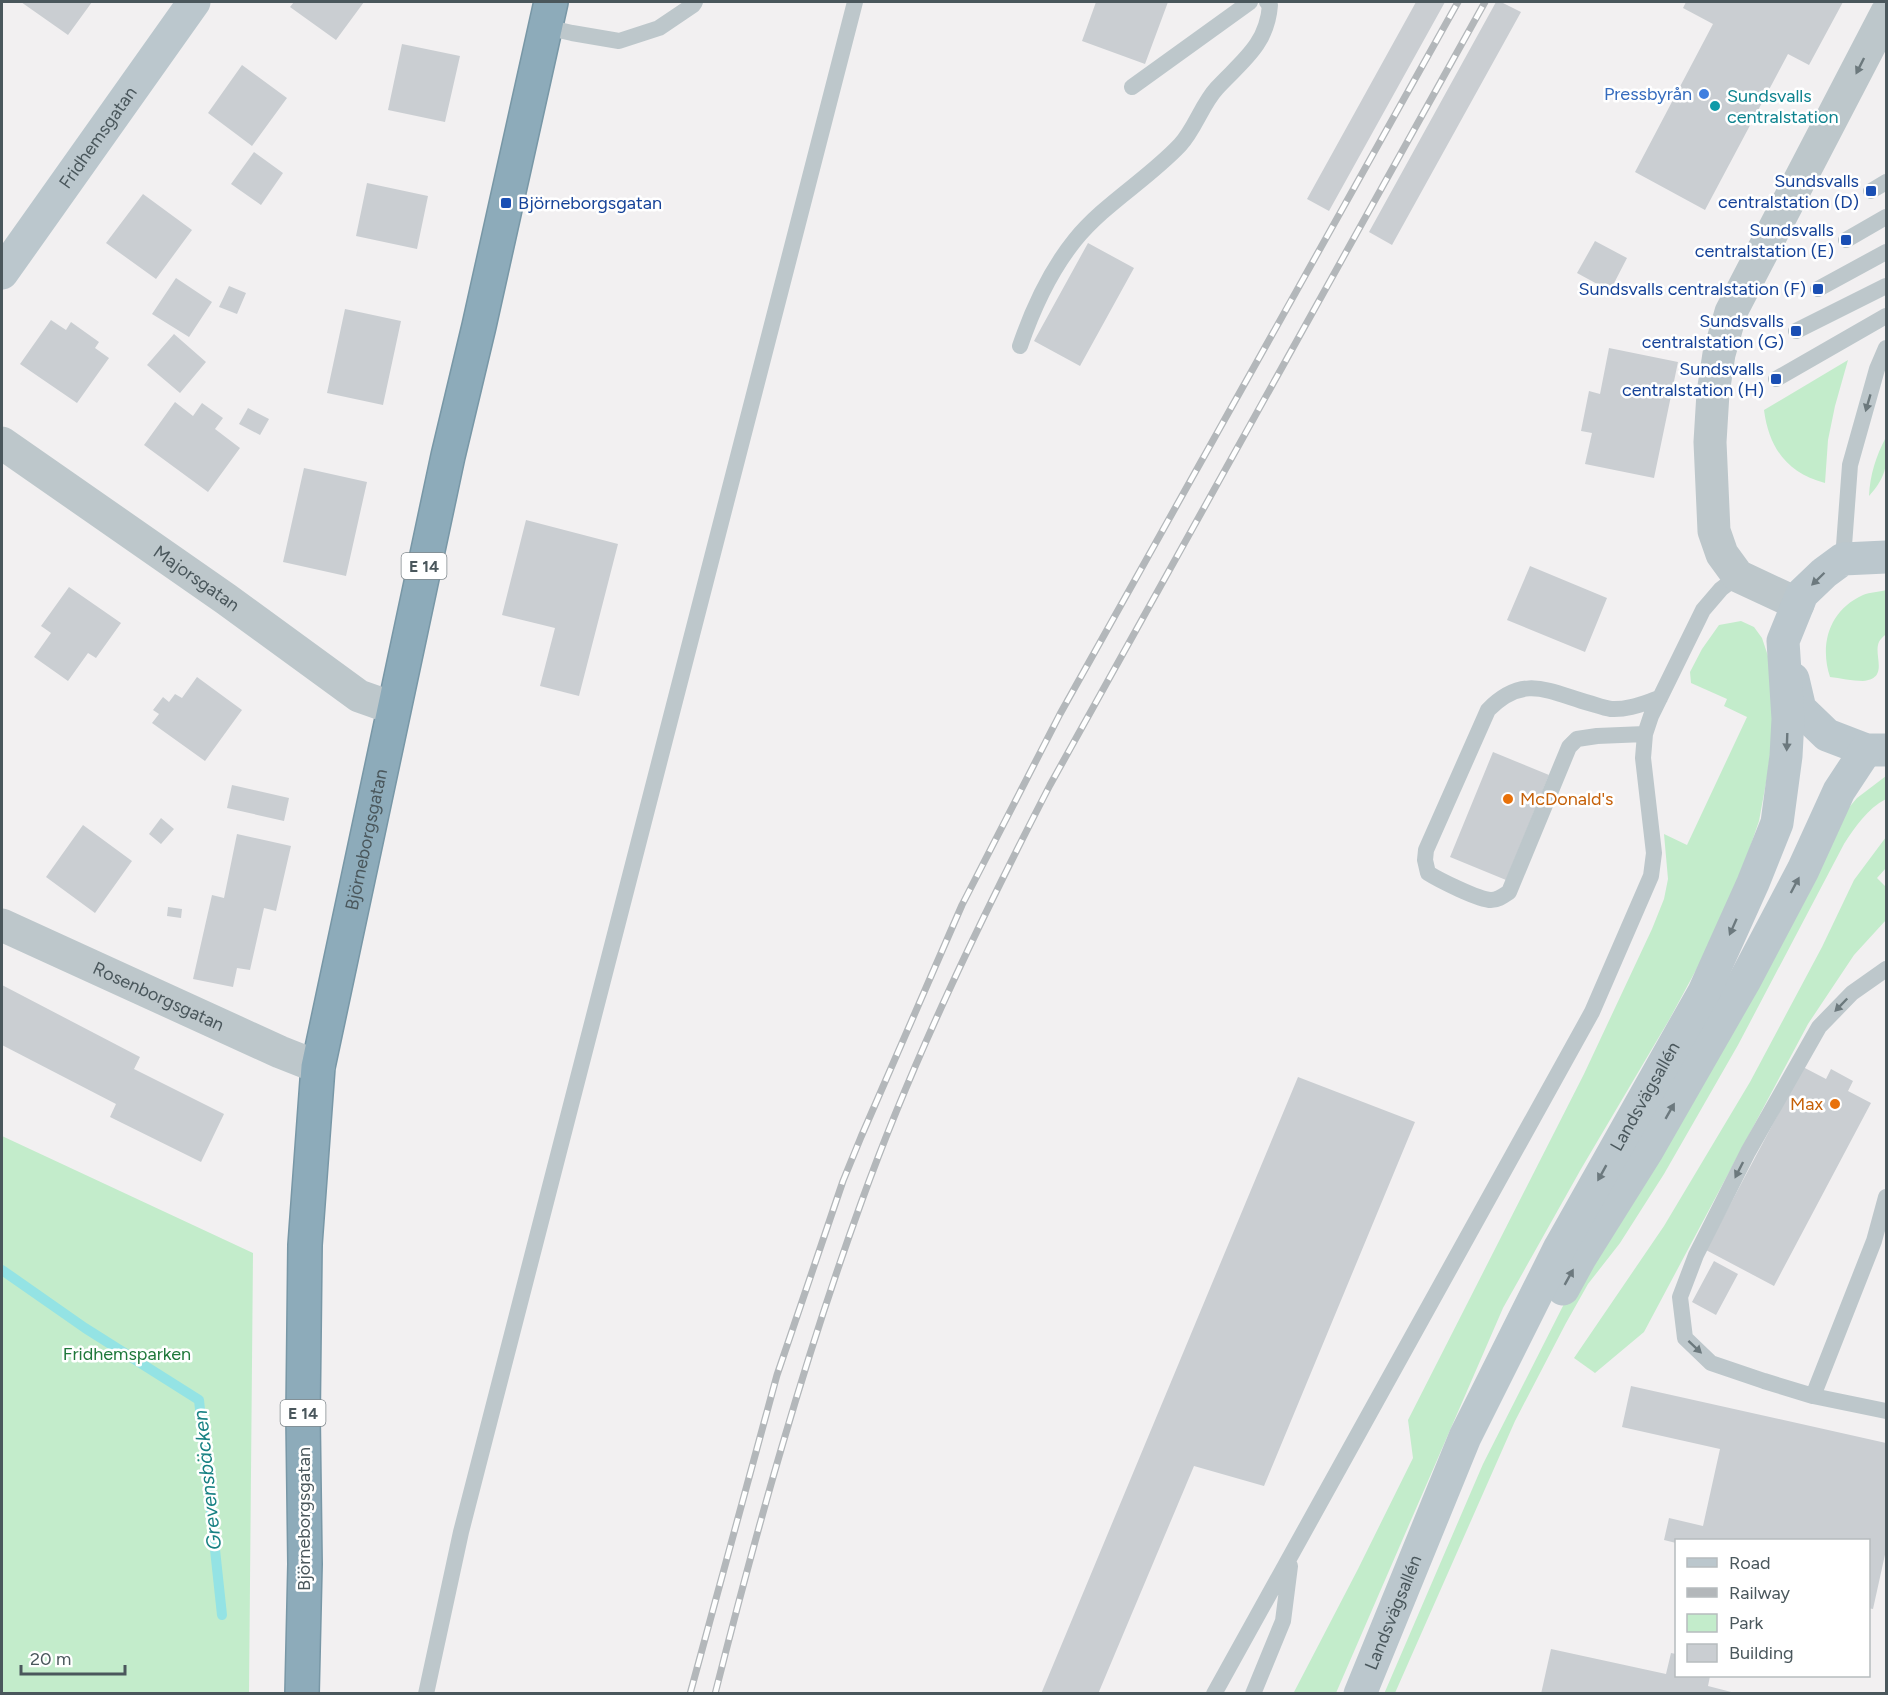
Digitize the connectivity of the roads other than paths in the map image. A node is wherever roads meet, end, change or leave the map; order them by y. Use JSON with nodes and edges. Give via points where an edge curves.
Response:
{"nodes":[{"id":1,"x":194,"y":2,"type":"edge"},
{"id":2,"x":695,"y":2,"type":"edge"},
{"id":3,"x":855,"y":2,"type":"edge"},
{"id":4,"x":1250,"y":2,"type":"edge"},
{"id":5,"x":1268,"y":2,"type":"edge"},
{"id":6,"x":549,"y":14,"type":"edge"},
{"id":7,"x":1887,"y":14,"type":"edge"},
{"id":8,"x":1132,"y":87,"type":"dead end"},
{"id":9,"x":1887,"y":182,"type":"edge"},
{"id":10,"x":1871,"y":191,"type":"dead end"},
{"id":11,"x":1887,"y":217,"type":"edge"},
{"id":12,"x":1846,"y":240,"type":"dead end"},
{"id":13,"x":1887,"y":252,"type":"edge"},
{"id":14,"x":2,"y":273,"type":"edge"},
{"id":15,"x":1887,"y":286,"type":"edge"},
{"id":16,"x":1818,"y":289,"type":"dead end"},
{"id":17,"x":1887,"y":316,"type":"edge"},
{"id":18,"x":1796,"y":331,"type":"dead end"},
{"id":19,"x":1020,"y":345,"type":"dead end"},
{"id":20,"x":1887,"y":348,"type":"edge"},
{"id":21,"x":1776,"y":379,"type":"dead end"},
{"id":22,"x":2,"y":443,"type":"edge"},
{"id":23,"x":1887,"y":557,"type":"edge"},
{"id":24,"x":1843,"y":559,"type":"junction"},
{"id":25,"x":1738,"y":576,"type":"junction"},
{"id":26,"x":1798,"y":604,"type":"junction"},
{"id":27,"x":1783,"y":641,"type":"junction"},
{"id":28,"x":1660,"y":698,"type":"junction"},
{"id":29,"x":393,"y":708,"type":"junction"},
{"id":30,"x":1645,"y":734,"type":"junction"},
{"id":31,"x":1876,"y":750,"type":"edge"},
{"id":32,"x":2,"y":925,"type":"edge"},
{"id":33,"x":1887,"y":969,"type":"edge"},
{"id":34,"x":318,"y":1067,"type":"junction"},
{"id":35,"x":1887,"y":1197,"type":"edge"},
{"id":36,"x":1813,"y":1396,"type":"junction"},
{"id":37,"x":1887,"y":1411,"type":"edge"},
{"id":38,"x":1428,"y":1530,"type":"junction"},
{"id":39,"x":1291,"y":1556,"type":"junction"},
{"id":40,"x":302,"y":1694,"type":"edge"},
{"id":41,"x":426,"y":1694,"type":"edge"},
{"id":42,"x":1214,"y":1694,"type":"edge"},
{"id":43,"x":1253,"y":1694,"type":"edge"},
{"id":44,"x":1360,"y":1694,"type":"edge"}],
"edges":[{"from":1,"to":14,"type":"main road","name":"Fridhemsgatan"},
{"from":2,"to":6,"type":"lane","via":[[660,27],[619,41],[572,33]]},
{"from":3,"to":41,"type":"lane","via":[[461,1532]]},
{"from":4,"to":8,"type":"lane"},
{"from":5,"to":19,"type":"lane","via":[[1267,23],[1259,41],[1216,89],[1182,143],[1149,175],[1104,209],[1075,240],[1033,310]]},
{"from":6,"to":29,"type":"highway","name":"Björneborgsgatan","number":"E 14"},
{"from":7,"to":25,"type":"street","one_way":true,"via":[[1731,312],[1719,354],[1710,442],[1714,531],[1722,554]]},
{"from":9,"to":10,"type":"lane"},
{"from":11,"to":12,"type":"lane"},
{"from":13,"to":16,"type":"lane"},
{"from":15,"to":18,"type":"lane"},
{"from":17,"to":21,"type":"lane"},
{"from":20,"to":24,"type":"lane","one_way":true,"via":[[1850,465]]},
{"from":22,"to":29,"type":"street","name":"Majorsgatan","via":[[226,598],[359,696]]},
{"from":23,"to":24,"type":"main road"},
{"from":24,"to":26,"type":"main road","name":"Landsvägsallén","one_way":true,"via":[[1802,594]]},
{"from":25,"to":26,"type":"street"},
{"from":25,"to":28,"type":"lane","via":[[1703,610]]},
{"from":26,"to":27,"type":"main road","name":"Landsvägsallén"},
{"from":27,"to":31,"type":"main road","name":"Landsvägsallén","via":[[1800,709],[1827,735]]},
{"from":27,"to":38,"type":"main road","name":"Landsvägsallén","one_way":true,"via":[[1788,719],[1777,824],[1704,992],[1560,1247],[1465,1437]]},
{"from":28,"to":30,"type":"lane"},
{"from":28,"to":30,"type":"lane","via":[[1630,708],[1609,709],[1536,687],[1498,699],[1488,710],[1426,850],[1428,873],[1489,900],[1509,892],[1569,747],[1577,739]]},
{"from":29,"to":34,"type":"highway","name":"Björneborgsgatan","number":"E 14"},
{"from":30,"to":39,"type":"lane","via":[[1643,758],[1654,853],[1647,887],[1592,1012]]},
{"from":38,"to":31,"type":"main road","name":"Landsvägsallén","one_way":true,"via":[[1580,1258],[1647,1151],[1745,980],[1839,791]]},
{"from":32,"to":34,"type":"street","name":"Rosenborgsgatan"},
{"from":33,"to":36,"type":"lane","one_way":true,"via":[[1852,993],[1819,1027],[1727,1193],[1680,1297],[1685,1338],[1711,1363]]},
{"from":34,"to":40,"type":"highway","name":"Björneborgsgatan","number":"E 14","via":[[305,1245]]},
{"from":35,"to":36,"type":"lane","via":[[1874,1241]]},
{"from":36,"to":37,"type":"lane"},
{"from":38,"to":44,"type":"main road","name":"Landsvägsallén"},
{"from":39,"to":42,"type":"lane"},
{"from":39,"to":43,"type":"lane","via":[[1283,1621]]}]}
